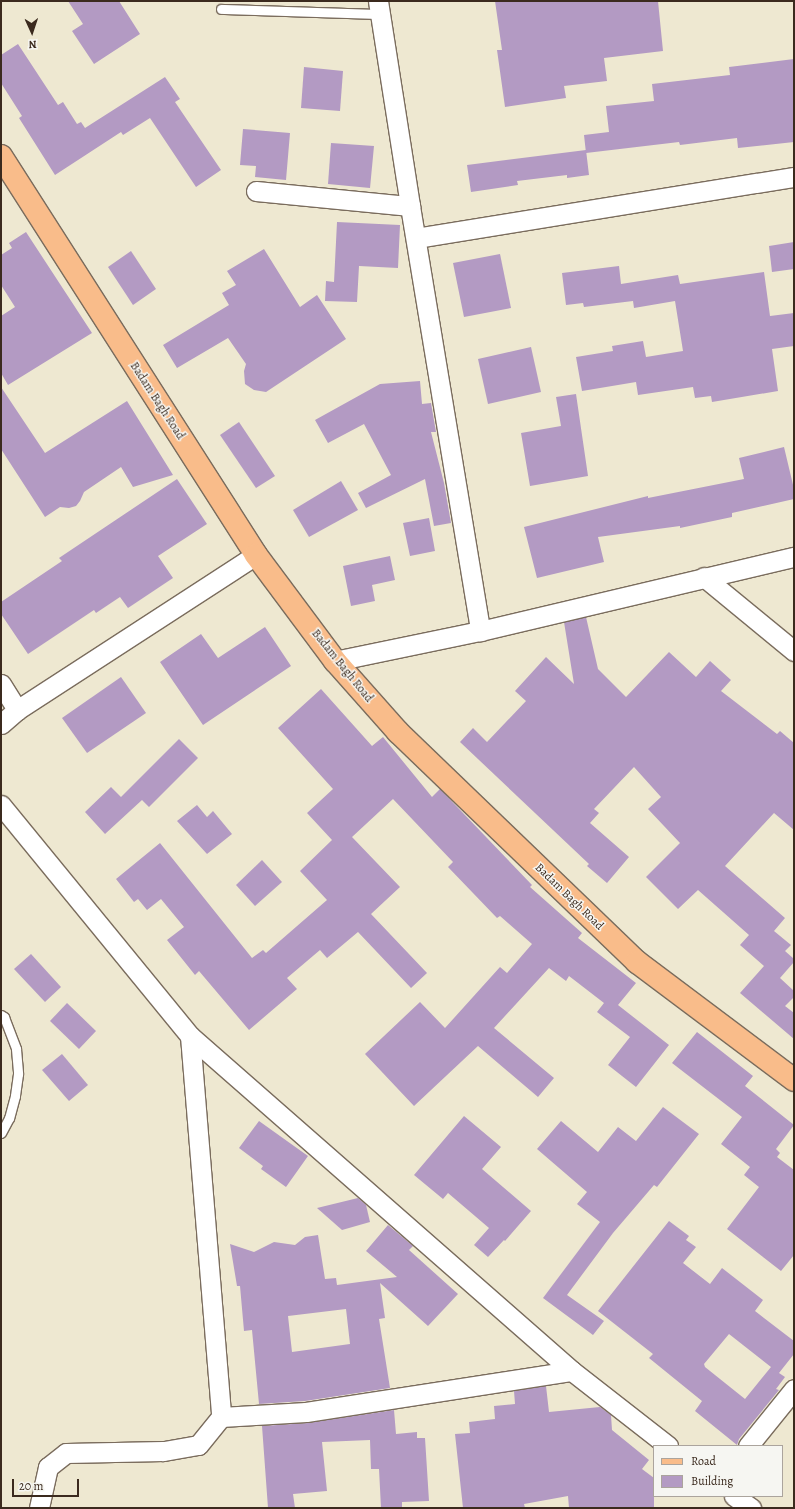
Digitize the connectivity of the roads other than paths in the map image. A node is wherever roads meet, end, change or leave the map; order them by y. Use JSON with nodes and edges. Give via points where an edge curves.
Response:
{"nodes":[{"id":1,"x":380,"y":8,"type":"edge"},
{"id":2,"x":221,"y":9,"type":"dead end"},
{"id":3,"x":1,"y":156,"type":"edge"},
{"id":4,"x":794,"y":177,"type":"edge"},
{"id":5,"x":256,"y":191,"type":"dead end"},
{"id":6,"x":410,"y":206,"type":"junction"},
{"id":7,"x":416,"y":238,"type":"junction"},
{"id":8,"x":256,"y":555,"type":"junction"},
{"id":9,"x":794,"y":557,"type":"edge"},
{"id":10,"x":704,"y":577,"type":"junction"},
{"id":11,"x":480,"y":631,"type":"junction"},
{"id":12,"x":794,"y":651,"type":"edge"},
{"id":13,"x":335,"y":661,"type":"junction"},
{"id":14,"x":1,"y":684,"type":"edge"},
{"id":15,"x":18,"y":710,"type":"junction"},
{"id":16,"x":1,"y":724,"type":"edge"},
{"id":17,"x":1,"y":805,"type":"edge"},
{"id":18,"x":1,"y":1015,"type":"edge"},
{"id":19,"x":190,"y":1036,"type":"junction"},
{"id":20,"x":794,"y":1080,"type":"edge"},
{"id":21,"x":1,"y":1133,"type":"edge"},
{"id":22,"x":572,"y":1371,"type":"junction"},
{"id":23,"x":794,"y":1389,"type":"edge"},
{"id":24,"x":222,"y":1416,"type":"junction"},
{"id":25,"x":667,"y":1445,"type":"edge"},
{"id":26,"x":749,"y":1445,"type":"edge"},
{"id":27,"x":735,"y":1497,"type":"edge"},
{"id":28,"x":39,"y":1508,"type":"edge"},
{"id":29,"x":751,"y":1508,"type":"edge"}],
"edges":[{"from":1,"to":2,"type":"lane"},
{"from":1,"to":6,"type":"street"},
{"from":3,"to":8,"type":"main road","name":"Badam Bagh Road"},
{"from":4,"to":7,"type":"street"},
{"from":5,"to":6,"type":"street"},
{"from":6,"to":7,"type":"street"},
{"from":7,"to":11,"type":"street"},
{"from":8,"to":13,"type":"main road","name":"Badam Bagh Road"},
{"from":8,"to":15,"type":"street"},
{"from":9,"to":10,"type":"street"},
{"from":10,"to":11,"type":"street"},
{"from":10,"to":12,"type":"street"},
{"from":11,"to":13,"type":"street"},
{"from":13,"to":20,"type":"main road","name":"Badam Bagh Road","via":[[398,732],[637,962]]},
{"from":14,"to":15,"type":"street"},
{"from":15,"to":16,"type":"street"},
{"from":17,"to":19,"type":"street"},
{"from":18,"to":21,"type":"lane","via":[[16,1049],[18,1074],[15,1096]]},
{"from":19,"to":22,"type":"street"},
{"from":19,"to":24,"type":"street"},
{"from":22,"to":24,"type":"street","via":[[306,1412]]},
{"from":22,"to":25,"type":"street"},
{"from":23,"to":26,"type":"street"},
{"from":24,"to":28,"type":"street","via":[[198,1445],[163,1451],[66,1453],[48,1467]]},
{"from":27,"to":29,"type":"street"}]}
